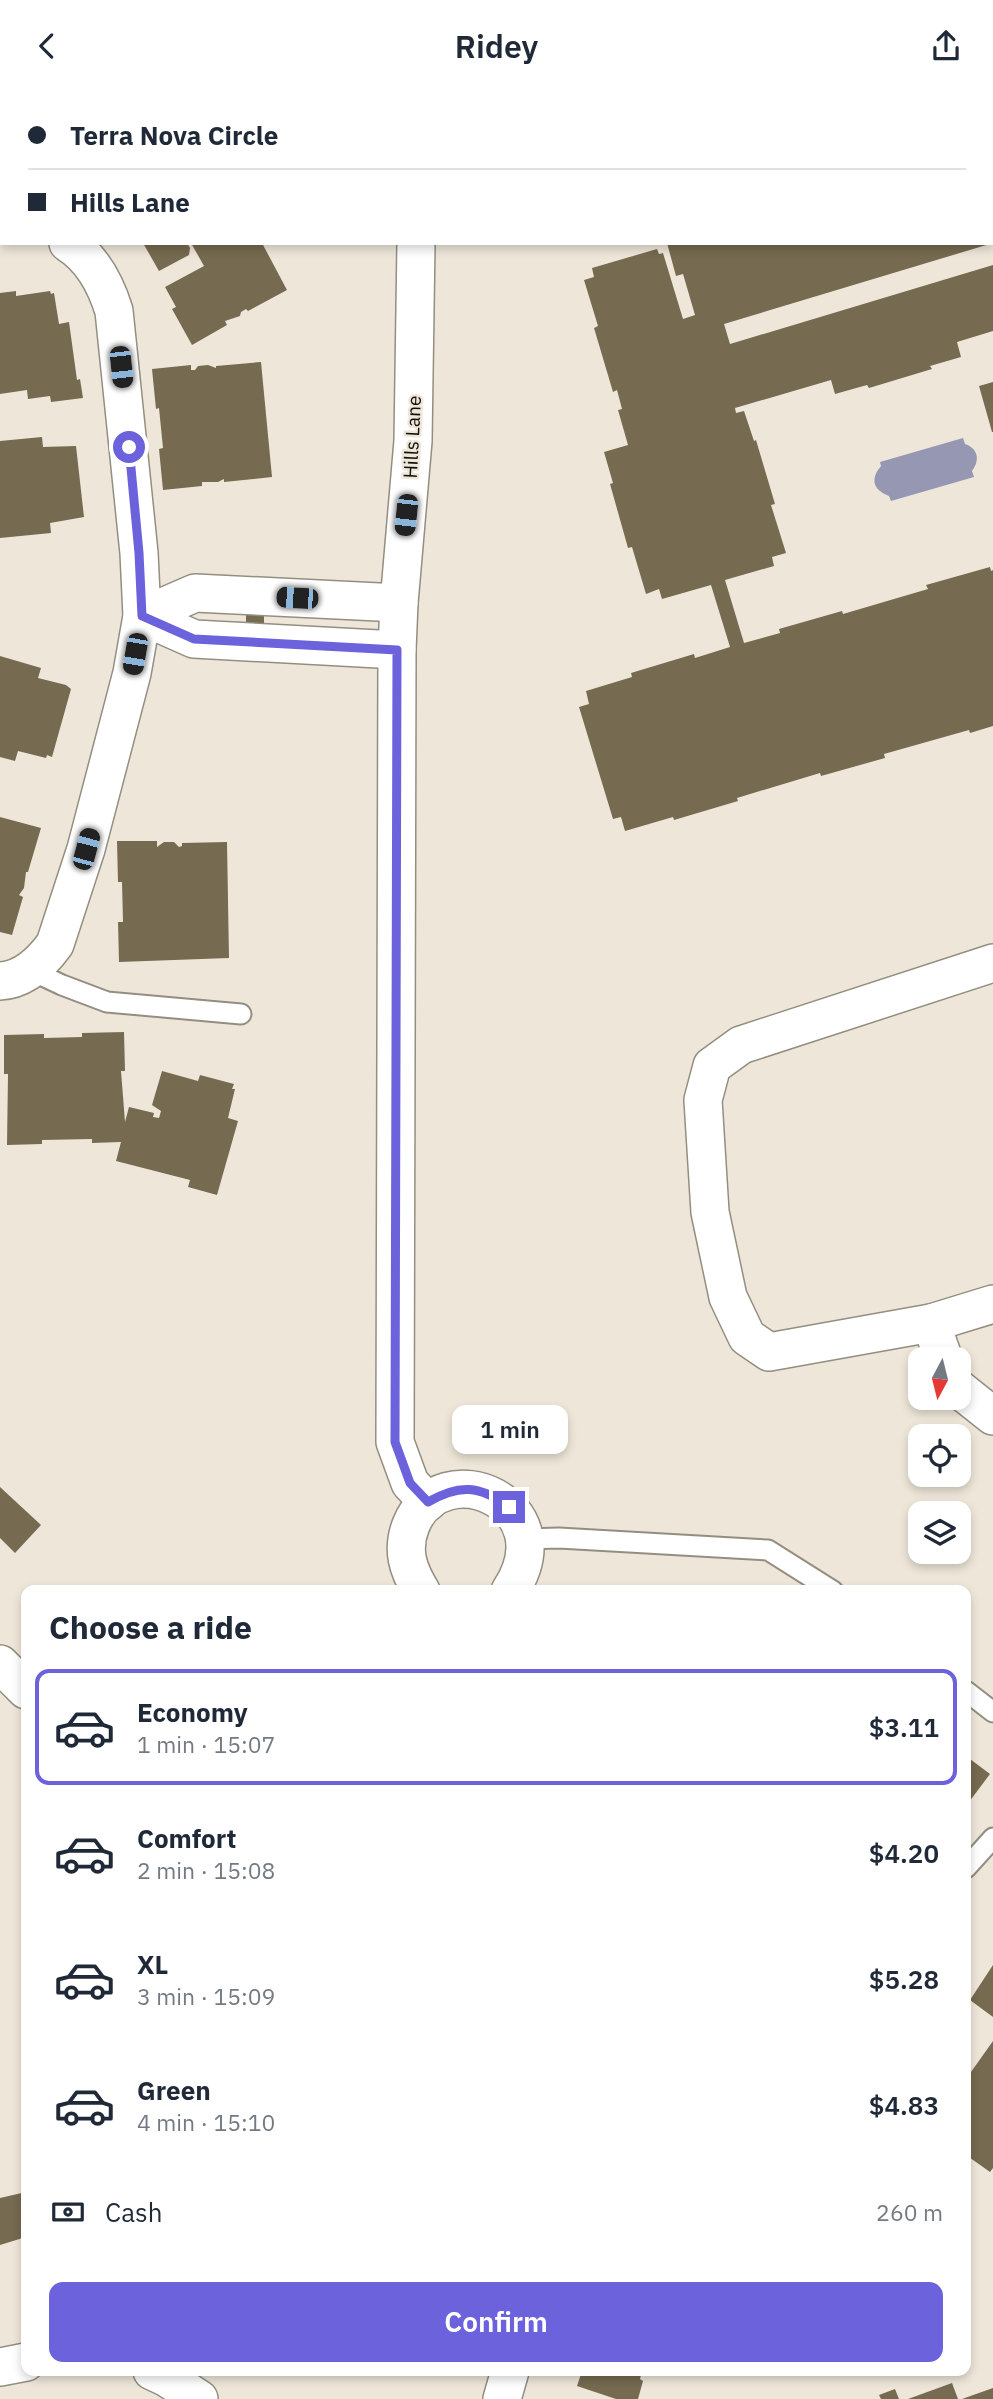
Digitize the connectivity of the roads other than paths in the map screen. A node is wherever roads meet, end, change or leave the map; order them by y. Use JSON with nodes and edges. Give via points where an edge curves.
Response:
{"nodes":[{"id":1,"x":70,"y":245,"type":"edge"},
{"id":2,"x":416,"y":245,"type":"edge"},
{"id":3,"x":399,"y":603,"type":"junction"},
{"id":4,"x":142,"y":616,"type":"junction"},
{"id":5,"x":397,"y":650,"type":"junction"},
{"id":6,"x":993,"y":963,"type":"edge"},
{"id":7,"x":15,"y":975,"type":"edge"},
{"id":8,"x":241,"y":1014,"type":"dead end"},
{"id":9,"x":993,"y":1304,"type":"edge"},
{"id":10,"x":931,"y":1323,"type":"junction"},
{"id":11,"x":939,"y":1347,"type":"edge"},
{"id":12,"x":971,"y":1399,"type":"edge"},
{"id":13,"x":993,"y":1416,"type":"edge"},
{"id":14,"x":428,"y":1502,"type":"junction"},
{"id":15,"x":525,"y":1539,"type":"junction"},
{"id":16,"x":417,"y":1585,"type":"edge"},
{"id":17,"x":514,"y":1585,"type":"edge"},
{"id":18,"x":823,"y":1585,"type":"edge"},
{"id":19,"x":0,"y":1664,"type":"edge"},
{"id":20,"x":21,"y":1685,"type":"edge"},
{"id":21,"x":971,"y":1695,"type":"edge"},
{"id":22,"x":993,"y":1712,"type":"edge"},
{"id":23,"x":993,"y":1838,"type":"edge"},
{"id":24,"x":971,"y":1862,"type":"edge"},
{"id":25,"x":21,"y":2363,"type":"edge"},
{"id":26,"x":0,"y":2367,"type":"edge"},
{"id":27,"x":163,"y":2376,"type":"edge"},
{"id":28,"x":509,"y":2376,"type":"edge"},
{"id":29,"x":200,"y":2399,"type":"edge"},
{"id":30,"x":502,"y":2399,"type":"edge"}],
"edges":[{"from":1,"to":4,"type":"street","via":[[101,278],[114,311]]},
{"from":2,"to":3,"type":"street","name":"Hills Lane","via":[[413,441]]},
{"from":3,"to":4,"type":"street","via":[[195,593]]},
{"from":3,"to":5,"type":"street","name":"Hills Lane"},
{"from":4,"to":5,"type":"street","via":[[194,639]]},
{"from":4,"to":7,"type":"street","via":[[132,673],[62,927],[45,957]]},
{"from":5,"to":14,"type":"street","name":"Hills Lane","via":[[395,1442],[410,1483]]},
{"from":6,"to":10,"type":"street","via":[[741,1045],[712,1066],[704,1100],[710,1212],[728,1297],[747,1337],[769,1352]]},
{"from":7,"to":8,"type":"lane","via":[[107,1002]]},
{"from":9,"to":10,"type":"street"},
{"from":10,"to":11,"type":"street"},
{"from":12,"to":13,"type":"street"},
{"from":14,"to":15,"type":"street","via":[[460,1489],[486,1493],[509,1507]]},
{"from":14,"to":16,"type":"street","via":[[414,1517],[407,1535],[405,1555]]},
{"from":15,"to":17,"type":"street","via":[[523,1566]]},
{"from":15,"to":18,"type":"lane","via":[[768,1551]]},
{"from":19,"to":20,"type":"street"},
{"from":21,"to":22,"type":"lane"},
{"from":23,"to":24,"type":"lane"},
{"from":25,"to":26,"type":"street"},
{"from":27,"to":29,"type":"street"},
{"from":28,"to":30,"type":"street"}]}
